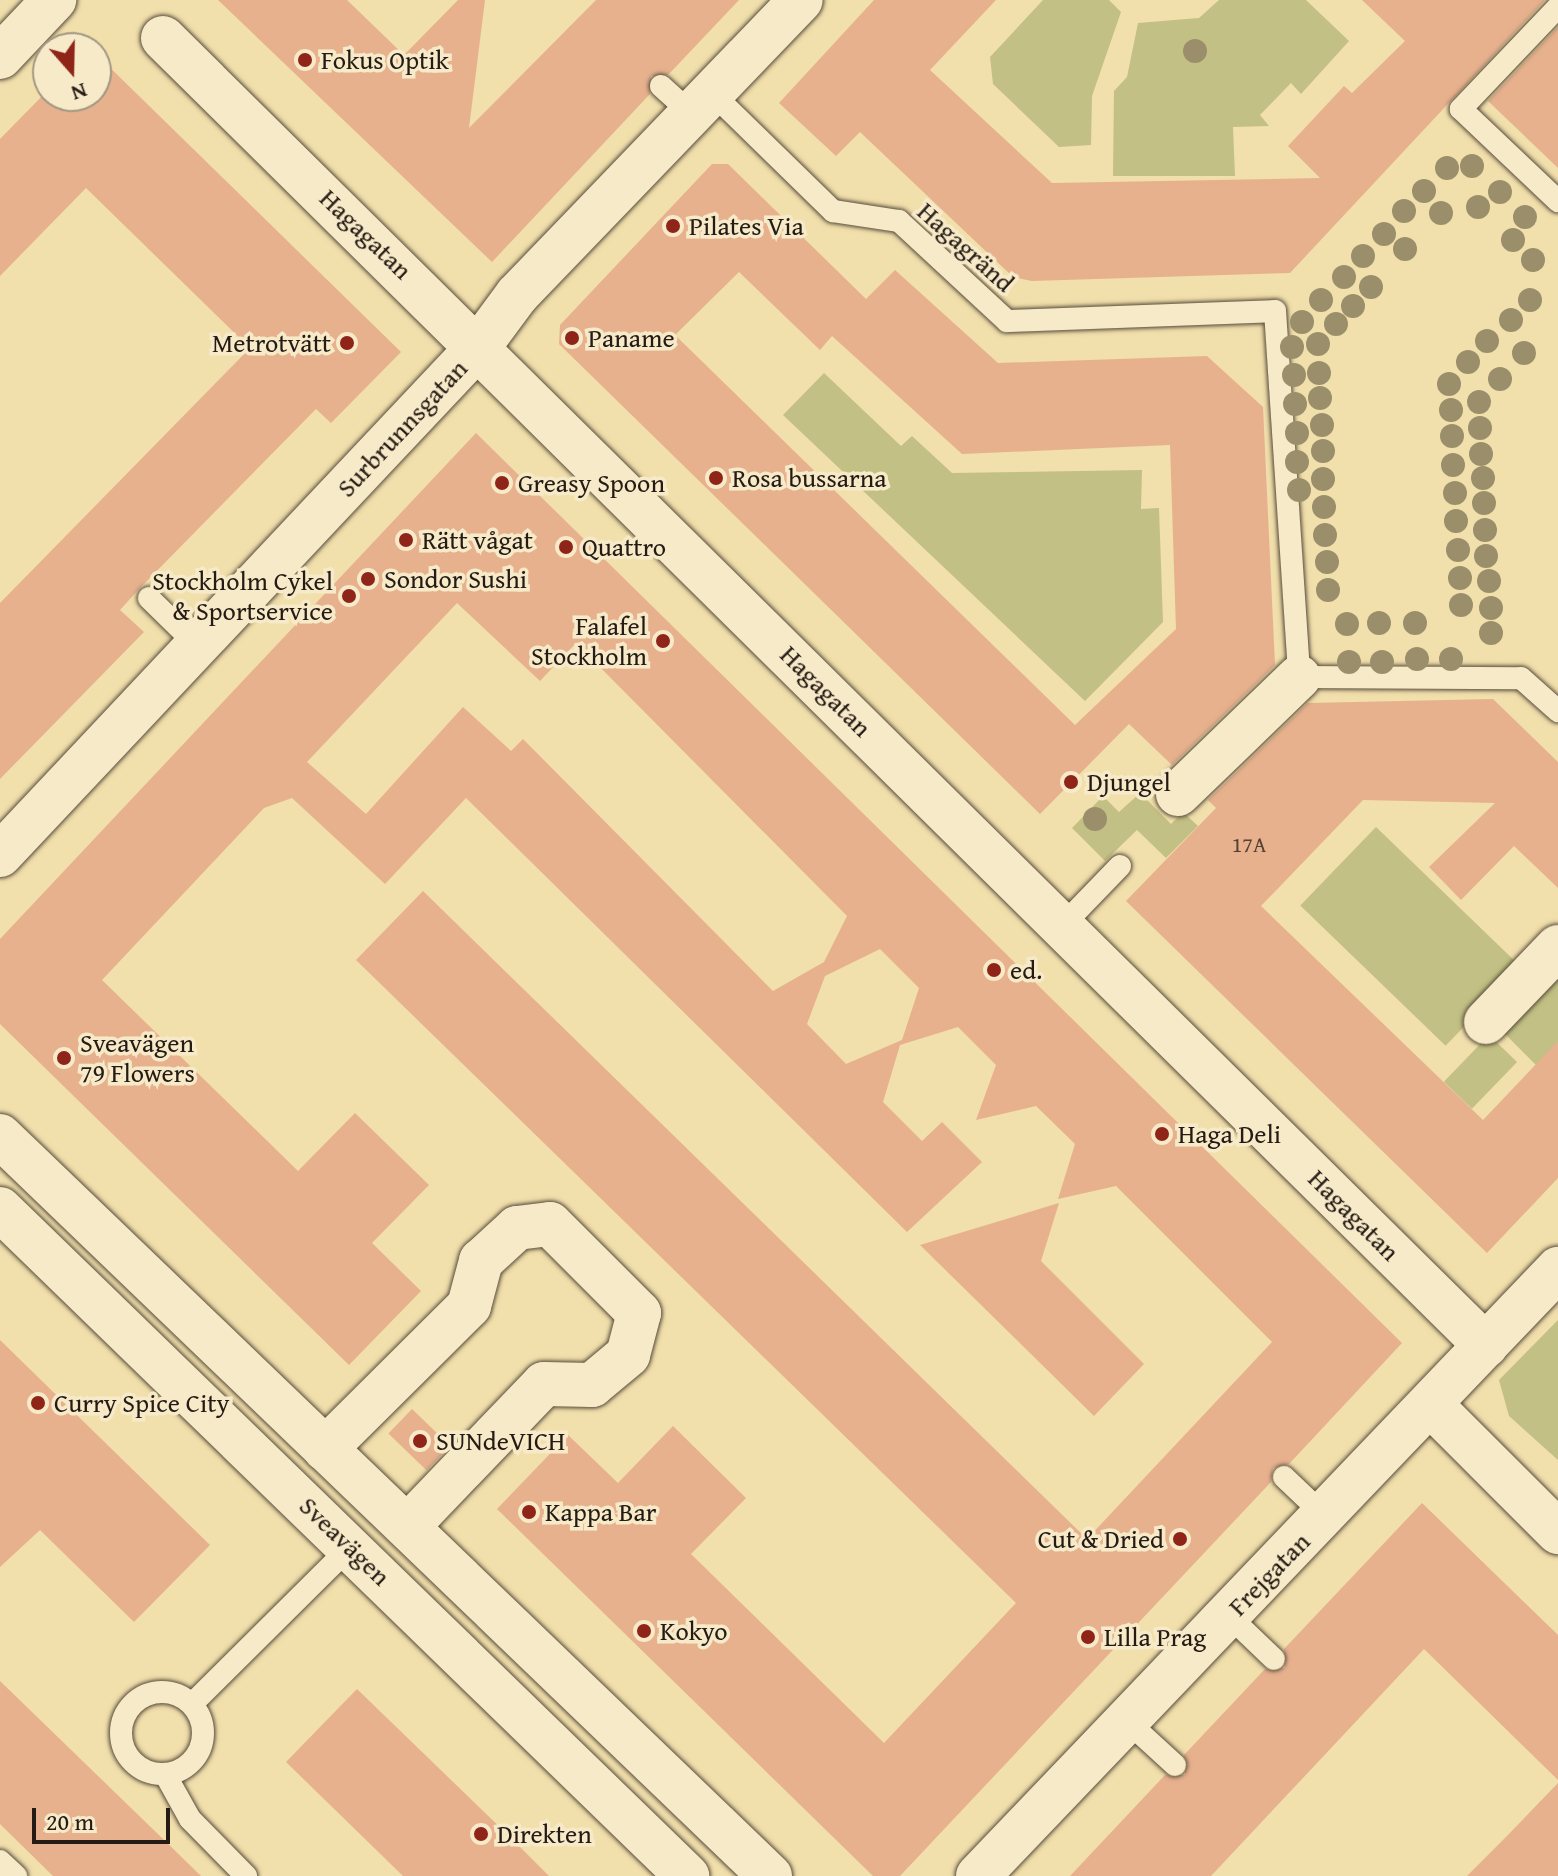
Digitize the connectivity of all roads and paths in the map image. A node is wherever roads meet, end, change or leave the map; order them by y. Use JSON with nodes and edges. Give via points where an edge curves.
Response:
{"nodes":[{"id":1,"x":54,"y":0,"type":"edge"},
{"id":2,"x":801,"y":0,"type":"edge"},
{"id":3,"x":1558,"y":7,"type":"edge"},
{"id":4,"x":163,"y":38,"type":"dead end"},
{"id":5,"x":0,"y":57,"type":"edge"},
{"id":6,"x":661,"y":86,"type":"dead end"},
{"id":7,"x":703,"y":105,"type":"junction"},
{"id":8,"x":1558,"y":201,"type":"edge"},
{"id":9,"x":480,"y":345,"type":"junction"},
{"id":10,"x":149,"y":598,"type":"dead end"},
{"id":11,"x":197,"y":645,"type":"junction"},
{"id":12,"x":1299,"y":677,"type":"junction"},
{"id":13,"x":1558,"y":711,"type":"edge"},
{"id":14,"x":1178,"y":794,"type":"dead end"},
{"id":15,"x":0,"y":855,"type":"edge"},
{"id":16,"x":1120,"y":866,"type":"dead end"},
{"id":17,"x":1063,"y":925,"type":"junction"},
{"id":18,"x":1558,"y":947,"type":"edge"},
{"id":19,"x":1486,"y":1022,"type":"dead end"},
{"id":20,"x":0,"y":1136,"type":"edge"},
{"id":21,"x":0,"y":1209,"type":"edge"},
{"id":22,"x":1558,"y":1269,"type":"edge"},
{"id":23,"x":1486,"y":1346,"type":"junction"},
{"id":24,"x":1431,"y":1405,"type":"junction"},
{"id":25,"x":325,"y":1449,"type":"junction"},
{"id":26,"x":1284,"y":1477,"type":"dead end"},
{"id":27,"x":1325,"y":1516,"type":"junction"},
{"id":28,"x":408,"y":1526,"type":"junction"},
{"id":29,"x":1558,"y":1532,"type":"edge"},
{"id":30,"x":351,"y":1546,"type":"junction"},
{"id":31,"x":1229,"y":1616,"type":"junction"},
{"id":32,"x":1274,"y":1659,"type":"dead end"},
{"id":33,"x":192,"y":1704,"type":"junction"},
{"id":34,"x":1127,"y":1721,"type":"junction"},
{"id":35,"x":1175,"y":1765,"type":"dead end"},
{"id":36,"x":165,"y":1774,"type":"junction"},
{"id":37,"x":0,"y":1861,"type":"edge"},
{"id":38,"x":16,"y":1876,"type":"edge"},
{"id":39,"x":246,"y":1876,"type":"edge"},
{"id":40,"x":687,"y":1876,"type":"edge"},
{"id":41,"x":770,"y":1876,"type":"edge"},
{"id":42,"x":978,"y":1876,"type":"edge"}],
"edges":[{"from":1,"to":5,"type":"street"},
{"from":2,"to":7,"type":"street","name":"Surbrunnsgatan"},
{"from":3,"to":8,"type":"lane","via":[[1461,109]]},
{"from":4,"to":9,"type":"street","name":"Hagagatan"},
{"from":6,"to":7,"type":"lane","name":"Hagagränd"},
{"from":7,"to":9,"type":"street","name":"Surbrunnsgatan","via":[[517,295]]},
{"from":7,"to":12,"type":"lane","name":"Hagagränd","via":[[833,211],[899,221],[1007,321],[1275,311]]},
{"from":9,"to":11,"type":"street","name":"Surbrunnsgatan"},
{"from":9,"to":17,"type":"street","name":"Hagagatan"},
{"from":10,"to":11,"type":"lane"},
{"from":11,"to":15,"type":"street","name":"Surbrunnsgatan"},
{"from":12,"to":13,"type":"lane","via":[[1521,678]]},
{"from":12,"to":14,"type":"street"},
{"from":16,"to":17,"type":"lane"},
{"from":17,"to":23,"type":"street","name":"Hagagatan"},
{"from":18,"to":19,"type":"street"},
{"from":20,"to":25,"type":"street","name":"Sveavägen"},
{"from":21,"to":30,"type":"street","name":"Sveavägen"},
{"from":22,"to":23,"type":"street","name":"Frejgatan"},
{"from":23,"to":24,"type":"street","name":"Frejgatan"},
{"from":24,"to":27,"type":"street","name":"Frejgatan"},
{"from":24,"to":29,"type":"street"},
{"from":25,"to":28,"type":"street","name":"Sveavägen"},
{"from":25,"to":28,"type":"street","via":[[469,1306],[481,1261],[517,1228],[550,1224],[639,1313],[628,1355],[592,1385],[544,1384]]},
{"from":26,"to":27,"type":"lane"},
{"from":27,"to":31,"type":"street","name":"Frejgatan"},
{"from":28,"to":41,"type":"street","name":"Sveavägen"},
{"from":30,"to":33,"type":"lane"},
{"from":30,"to":40,"type":"street","name":"Sveavägen"},
{"from":31,"to":32,"type":"lane"},
{"from":31,"to":34,"type":"street","name":"Frejgatan"},
{"from":33,"to":36,"type":"lane","via":[[201,1746],[187,1765]]},
{"from":33,"to":36,"type":"lane","via":[[161,1692],[126,1711],[123,1750],[140,1769]]},
{"from":34,"to":35,"type":"lane"},
{"from":34,"to":42,"type":"street","name":"Frejgatan"},
{"from":36,"to":39,"type":"lane","via":[[190,1819]]},
{"from":37,"to":38,"type":"lane"}]}
